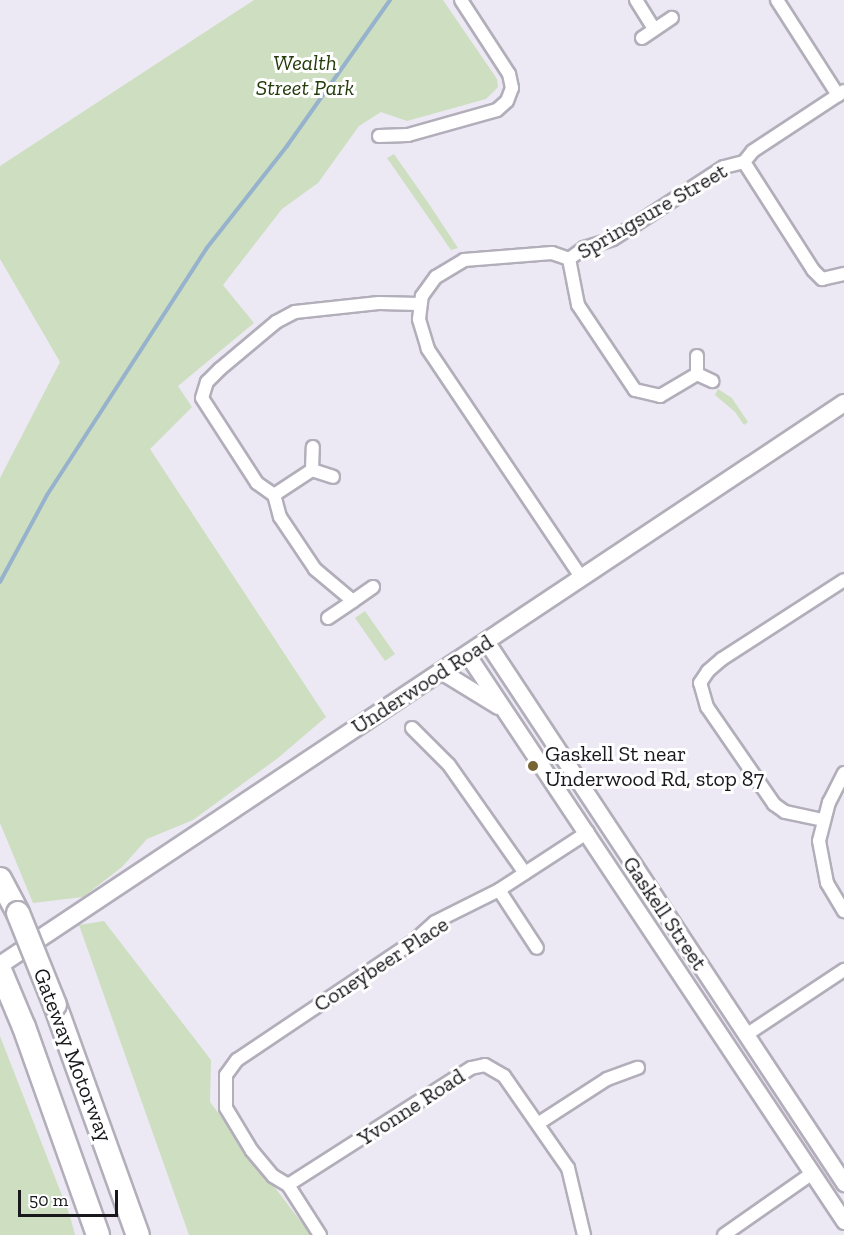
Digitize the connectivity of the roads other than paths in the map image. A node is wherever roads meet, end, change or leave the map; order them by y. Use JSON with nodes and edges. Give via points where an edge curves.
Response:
{"nodes":[{"id":1,"x":461,"y":0,"type":"edge"},
{"id":2,"x":636,"y":0,"type":"edge"},
{"id":3,"x":777,"y":0,"type":"edge"},
{"id":4,"x":672,"y":18,"type":"dead end"},
{"id":5,"x":653,"y":27,"type":"junction"},
{"id":6,"x":642,"y":38,"type":"dead end"},
{"id":7,"x":841,"y":93,"type":"edge"},
{"id":8,"x":379,"y":136,"type":"dead end"},
{"id":9,"x":744,"y":162,"type":"junction"},
{"id":10,"x":569,"y":259,"type":"junction"},
{"id":11,"x":844,"y":274,"type":"edge"},
{"id":12,"x":419,"y":304,"type":"junction"},
{"id":13,"x":697,"y":356,"type":"dead end"},
{"id":14,"x":697,"y":374,"type":"junction"},
{"id":15,"x":712,"y":381,"type":"dead end"},
{"id":16,"x":844,"y":403,"type":"edge"},
{"id":17,"x":313,"y":447,"type":"dead end"},
{"id":18,"x":312,"y":470,"type":"junction"},
{"id":19,"x":333,"y":477,"type":"dead end"},
{"id":20,"x":274,"y":495,"type":"junction"},
{"id":21,"x":581,"y":577,"type":"junction"},
{"id":22,"x":844,"y":580,"type":"edge"},
{"id":23,"x":373,"y":587,"type":"dead end"},
{"id":24,"x":352,"y":601,"type":"junction"},
{"id":25,"x":328,"y":618,"type":"dead end"},
{"id":26,"x":486,"y":641,"type":"junction"},
{"id":27,"x":467,"y":654,"type":"junction"},
{"id":28,"x":441,"y":671,"type":"junction"},
{"id":29,"x":503,"y":710,"type":"junction"},
{"id":30,"x":412,"y":728,"type":"dead end"},
{"id":31,"x":844,"y":773,"type":"edge"},
{"id":32,"x":823,"y":820,"type":"junction"},
{"id":33,"x":604,"y":821,"type":"junction"},
{"id":34,"x":588,"y":832,"type":"junction"},
{"id":35,"x":525,"y":873,"type":"junction"},
{"id":36,"x":0,"y":879,"type":"edge"},
{"id":37,"x":499,"y":890,"type":"junction"},
{"id":38,"x":844,"y":911,"type":"edge"},
{"id":39,"x":537,"y":948,"type":"dead end"},
{"id":40,"x":0,"y":965,"type":"edge"},
{"id":41,"x":0,"y":970,"type":"edge"},
{"id":42,"x":844,"y":970,"type":"edge"},
{"id":43,"x":746,"y":1035,"type":"junction"},
{"id":44,"x":730,"y":1046,"type":"junction"},
{"id":45,"x":639,"y":1068,"type":"dead end"},
{"id":46,"x":539,"y":1123,"type":"junction"},
{"id":47,"x":830,"y":1161,"type":"junction"},
{"id":48,"x":811,"y":1174,"type":"junction"},
{"id":49,"x":844,"y":1183,"type":"edge"},
{"id":50,"x":288,"y":1185,"type":"junction"},
{"id":51,"x":844,"y":1221,"type":"edge"},
{"id":52,"x":98,"y":1235,"type":"edge"},
{"id":53,"x":138,"y":1235,"type":"edge"},
{"id":54,"x":320,"y":1235,"type":"edge"},
{"id":55,"x":584,"y":1235,"type":"edge"},
{"id":56,"x":724,"y":1235,"type":"edge"}],
"edges":[{"from":1,"to":8,"type":"street","via":[[509,74],[512,88],[507,101],[497,110],[408,135]]},
{"from":2,"to":5,"type":"street"},
{"from":3,"to":7,"type":"street"},
{"from":4,"to":5,"type":"street"},
{"from":5,"to":6,"type":"street"},
{"from":7,"to":9,"type":"street","name":"Springsure Street","via":[[753,151]]},
{"from":9,"to":10,"type":"street","name":"Springsure Street","via":[[724,167],[635,226],[613,239],[584,248]]},
{"from":9,"to":11,"type":"street","via":[[813,270],[822,279]]},
{"from":10,"to":12,"type":"street","name":"Springsure Street","via":[[552,253],[464,261],[436,277]]},
{"from":10,"to":14,"type":"street","via":[[578,305],[635,390],[660,396]]},
{"from":12,"to":20,"type":"street","via":[[378,303],[295,312],[276,322],[207,382],[202,398],[257,483]]},
{"from":12,"to":21,"type":"street","via":[[418,319],[428,349]]},
{"from":13,"to":14,"type":"street"},
{"from":14,"to":15,"type":"street"},
{"from":16,"to":21,"type":"main road","name":"Underwood Road"},
{"from":17,"to":18,"type":"street"},
{"from":18,"to":19,"type":"street"},
{"from":18,"to":20,"type":"street"},
{"from":20,"to":24,"type":"street","via":[[280,517],[315,569]]},
{"from":21,"to":26,"type":"main road","name":"Underwood Road"},
{"from":22,"to":32,"type":"street","via":[[722,659],[700,683],[707,707],[774,804],[785,812]]},
{"from":23,"to":24,"type":"street"},
{"from":24,"to":25,"type":"street"},
{"from":26,"to":27,"type":"main road","name":"Underwood Road"},
{"from":26,"to":33,"type":"street","name":"Gaskell Street"},
{"from":27,"to":28,"type":"main road","name":"Underwood Road"},
{"from":27,"to":29,"type":"street","name":"Gaskell Street"},
{"from":28,"to":29,"type":"street","name":"Gaskell Street"},
{"from":28,"to":40,"type":"main road","name":"Underwood Road"},
{"from":29,"to":34,"type":"street","name":"Gaskell Street"},
{"from":30,"to":35,"type":"street","via":[[449,765]]},
{"from":31,"to":32,"type":"street"},
{"from":32,"to":38,"type":"street","via":[[821,864]]},
{"from":33,"to":34,"type":"street","name":"Coneybeer Place"},
{"from":33,"to":43,"type":"street","name":"Gaskell Street"},
{"from":34,"to":35,"type":"street","name":"Coneybeer Place"},
{"from":34,"to":44,"type":"street","name":"Gaskell Street"},
{"from":35,"to":37,"type":"street","name":"Coneybeer Place"},
{"from":36,"to":53,"type":"highway","name":"Gateway Motorway","bridge":true,"via":[[55,1005]]},
{"from":37,"to":39,"type":"street"},
{"from":37,"to":50,"type":"street","name":"Coneybeer Place","via":[[435,922],[414,941],[237,1060],[226,1075],[226,1108],[252,1151],[273,1176]]},
{"from":41,"to":52,"type":"highway","name":"Gateway Motorway"},
{"from":42,"to":43,"type":"street"},
{"from":43,"to":44,"type":"street"},
{"from":43,"to":47,"type":"street","name":"Gaskell Street"},
{"from":44,"to":48,"type":"street","name":"Gaskell Street"},
{"from":45,"to":46,"type":"street","via":[[607,1079]]},
{"from":46,"to":50,"type":"street","name":"Yvonne Road","via":[[496,1069],[485,1065],[471,1068]]},
{"from":46,"to":55,"type":"street","name":"Yvonne Road","via":[[568,1168]]},
{"from":47,"to":48,"type":"street"},
{"from":47,"to":49,"type":"street","name":"Gaskell Street"},
{"from":48,"to":51,"type":"street","name":"Gaskell Street"},
{"from":48,"to":56,"type":"street"},
{"from":50,"to":54,"type":"street"}]}
